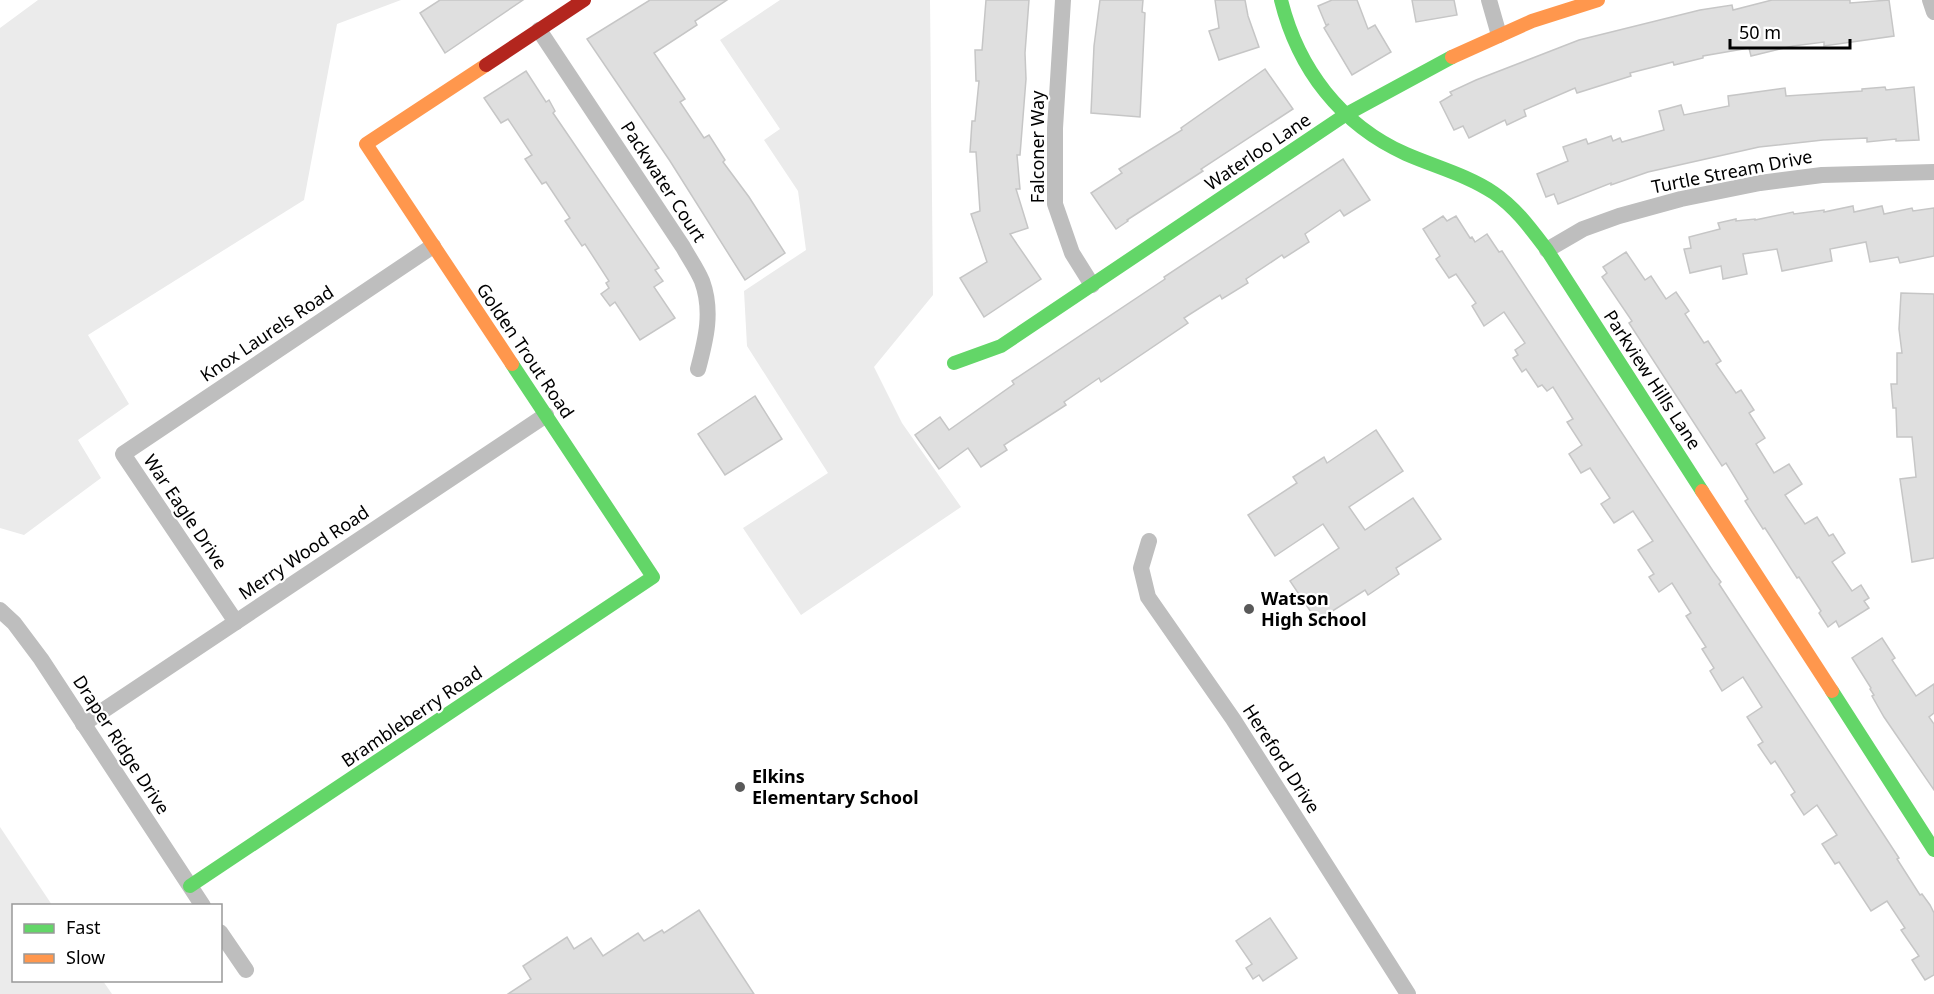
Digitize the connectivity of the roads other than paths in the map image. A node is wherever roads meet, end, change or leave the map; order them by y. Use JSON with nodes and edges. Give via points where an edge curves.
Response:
{"nodes":[{"id":1,"x":584,"y":0,"type":"edge"},
{"id":2,"x":1063,"y":0,"type":"edge"},
{"id":3,"x":1281,"y":0,"type":"edge"},
{"id":4,"x":1489,"y":0,"type":"edge"},
{"id":5,"x":1598,"y":0,"type":"edge"},
{"id":6,"x":1930,"y":0,"type":"edge"},
{"id":7,"x":1934,"y":12,"type":"edge"},
{"id":8,"x":539,"y":30,"type":"junction"},
{"id":9,"x":1499,"y":35,"type":"junction"},
{"id":10,"x":1345,"y":115,"type":"junction"},
{"id":11,"x":1934,"y":172,"type":"edge"},
{"id":12,"x":433,"y":246,"type":"junction"},
{"id":13,"x":1546,"y":250,"type":"junction"},
{"id":14,"x":1092,"y":285,"type":"junction"},
{"id":15,"x":954,"y":363,"type":"dead end"},
{"id":16,"x":698,"y":369,"type":"dead end"},
{"id":17,"x":546,"y":415,"type":"junction"},
{"id":18,"x":123,"y":454,"type":"joint"},
{"id":19,"x":1149,"y":541,"type":"dead end"},
{"id":20,"x":654,"y":577,"type":"joint"},
{"id":21,"x":0,"y":610,"type":"edge"},
{"id":22,"x":236,"y":622,"type":"junction"},
{"id":23,"x":83,"y":724,"type":"junction"},
{"id":24,"x":1934,"y":850,"type":"edge"},
{"id":25,"x":190,"y":886,"type":"junction"},
{"id":26,"x":202,"y":904,"type":"edge"},
{"id":27,"x":222,"y":935,"type":"edge"},
{"id":28,"x":246,"y":970,"type":"dead end"},
{"id":29,"x":1408,"y":994,"type":"edge"}],
"edges":[{"from":1,"to":8,"type":"street"},
{"from":2,"to":14,"type":"street","name":"Falconer Way","via":[[1055,204],[1072,253]]},
{"from":3,"to":10,"type":"street","name":"Parkview Hills Lane","via":[[1285,20],[1302,57]]},
{"from":4,"to":9,"type":"street"},
{"from":5,"to":9,"type":"street","name":"Waterloo Lane"},
{"from":6,"to":7,"type":"street"},
{"from":8,"to":12,"type":"street","name":"Golden Trout Road","via":[[366,144]]},
{"from":8,"to":16,"type":"street","name":"Packwater Court","via":[[701,280],[708,332]]},
{"from":9,"to":10,"type":"street","name":"Waterloo Lane","via":[[1426,68]]},
{"from":10,"to":13,"type":"street","name":"Parkview Hills Lane","via":[[1394,149],[1494,193],[1523,218]]},
{"from":10,"to":14,"type":"street","name":"Waterloo Lane"},
{"from":11,"to":13,"type":"street","name":"Turtle Stream Drive","via":[[1822,175],[1760,183],[1619,216],[1583,229]]},
{"from":12,"to":17,"type":"street","name":"Golden Trout Road"},
{"from":12,"to":18,"type":"street","name":"Knox Laurels Road"},
{"from":13,"to":24,"type":"street","name":"Parkview Hills Lane"},
{"from":14,"to":15,"type":"street","name":"Waterloo Lane","via":[[1001,346]]},
{"from":17,"to":20,"type":"street","name":"Golden Trout Road"},
{"from":17,"to":22,"type":"street","name":"Merry Wood Road"},
{"from":18,"to":22,"type":"street","name":"War Eagle Drive"},
{"from":19,"to":29,"type":"street","name":"Hereford Drive","via":[[1141,568],[1149,597],[1233,718]]},
{"from":20,"to":25,"type":"street","name":"Brambleberry Road"},
{"from":21,"to":23,"type":"street","name":"Draper Ridge Drive","via":[[41,659]]},
{"from":22,"to":23,"type":"street","name":"Merry Wood Road"},
{"from":23,"to":25,"type":"street","name":"Draper Ridge Drive"},
{"from":25,"to":26,"type":"street","name":"Draper Ridge Drive"},
{"from":27,"to":28,"type":"street"}]}
